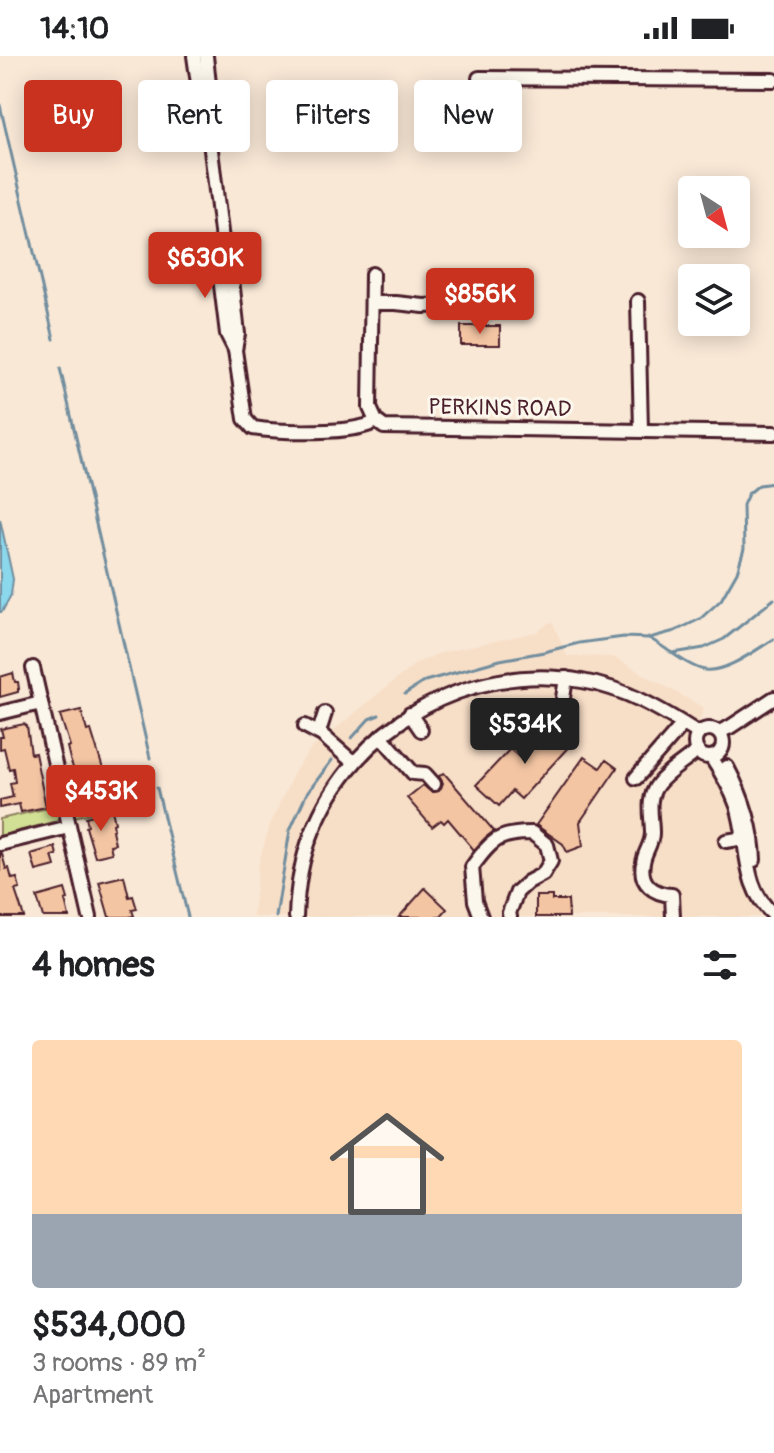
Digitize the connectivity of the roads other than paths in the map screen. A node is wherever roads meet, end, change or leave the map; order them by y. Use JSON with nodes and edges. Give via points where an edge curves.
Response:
{"nodes":[{"id":1,"x":194,"y":56,"type":"edge"},
{"id":2,"x":206,"y":56,"type":"edge"},
{"id":3,"x":479,"y":78,"type":"dead end"},
{"id":4,"x":197,"y":80,"type":"edge"},
{"id":5,"x":209,"y":80,"type":"edge"},
{"id":6,"x":774,"y":80,"type":"edge"},
{"id":7,"x":211,"y":152,"type":"edge"},
{"id":8,"x":372,"y":274,"type":"dead end"},
{"id":9,"x":638,"y":301,"type":"dead end"},
{"id":10,"x":372,"y":303,"type":"junction"},
{"id":11,"x":468,"y":304,"type":"dead end"},
{"id":12,"x":376,"y":421,"type":"junction"},
{"id":13,"x":641,"y":430,"type":"junction"},
{"id":14,"x":774,"y":433,"type":"edge"},
{"id":15,"x":33,"y":668,"type":"dead end"},
{"id":16,"x":566,"y":678,"type":"junction"},
{"id":17,"x":563,"y":698,"type":"dead end"},
{"id":18,"x":774,"y":698,"type":"edge"},
{"id":19,"x":41,"y":703,"type":"junction"},
{"id":20,"x":0,"y":713,"type":"edge"},
{"id":21,"x":325,"y":713,"type":"dead end"},
{"id":22,"x":410,"y":714,"type":"junction"},
{"id":23,"x":683,"y":724,"type":"junction"},
{"id":24,"x":305,"y":726,"type":"dead end"},
{"id":25,"x":421,"y":730,"type":"dead end"},
{"id":26,"x":319,"y":732,"type":"junction"},
{"id":27,"x":719,"y":732,"type":"junction"},
{"id":28,"x":698,"y":733,"type":"junction"},
{"id":29,"x":381,"y":736,"type":"junction"},
{"id":30,"x":697,"y":751,"type":"junction"},
{"id":31,"x":715,"y":755,"type":"junction"},
{"id":32,"x":354,"y":763,"type":"junction"},
{"id":33,"x":636,"y":778,"type":"dead end"},
{"id":34,"x":434,"y":784,"type":"dead end"},
{"id":35,"x":69,"y":827,"type":"junction"},
{"id":36,"x":744,"y":838,"type":"junction"},
{"id":37,"x":726,"y":841,"type":"dead end"},
{"id":38,"x":0,"y":844,"type":"edge"},
{"id":39,"x":769,"y":910,"type":"edge"},
{"id":40,"x":90,"y":917,"type":"edge"},
{"id":41,"x":296,"y":917,"type":"edge"},
{"id":42,"x":481,"y":917,"type":"edge"},
{"id":43,"x":510,"y":917,"type":"edge"},
{"id":44,"x":673,"y":917,"type":"edge"}],
"edges":[{"from":1,"to":4,"type":"street"},
{"from":2,"to":5,"type":"street"},
{"from":3,"to":6,"type":"street"},
{"from":7,"to":12,"type":"street","via":[[227,334],[235,350],[245,419],[253,428],[269,431],[343,430]]},
{"from":8,"to":10,"type":"street"},
{"from":9,"to":13,"type":"street"},
{"from":10,"to":11,"type":"street"},
{"from":10,"to":12,"type":"street","via":[[370,408]]},
{"from":12,"to":13,"type":"street","name":"PERKINS ROAD","via":[[384,427]]},
{"from":13,"to":14,"type":"street","name":"PERKINS ROAD"},
{"from":15,"to":19,"type":"street"},
{"from":16,"to":17,"type":"street"},
{"from":16,"to":22,"type":"street","via":[[484,683]]},
{"from":16,"to":23,"type":"street","via":[[630,694]]},
{"from":18,"to":27,"type":"street"},
{"from":19,"to":20,"type":"street"},
{"from":19,"to":35,"type":"street"},
{"from":21,"to":26,"type":"street"},
{"from":22,"to":25,"type":"street"},
{"from":22,"to":29,"type":"street"},
{"from":23,"to":28,"type":"street"},
{"from":23,"to":33,"type":"street"},
{"from":24,"to":26,"type":"street"},
{"from":26,"to":32,"type":"street"},
{"from":27,"to":28,"type":"street","via":[[706,728]]},
{"from":27,"to":31,"type":"street","via":[[723,745]]},
{"from":28,"to":30,"type":"street"},
{"from":29,"to":32,"type":"street"},
{"from":29,"to":34,"type":"street","via":[[413,773],[425,774]]},
{"from":30,"to":31,"type":"street"},
{"from":30,"to":44,"type":"street","via":[[651,796],[652,834],[643,879],[649,888],[672,895]]},
{"from":31,"to":36,"type":"street"},
{"from":31,"to":39,"type":"street","via":[[747,810],[754,861]]},
{"from":32,"to":41,"type":"street","via":[[311,835],[299,878]]},
{"from":35,"to":38,"type":"street"},
{"from":35,"to":40,"type":"street"},
{"from":36,"to":37,"type":"street"},
{"from":36,"to":39,"type":"street","via":[[751,881]]},
{"from":42,"to":43,"type":"street","via":[[472,867],[488,846],[509,833],[532,833],[547,845],[551,861],[543,874],[517,892]]}]}
